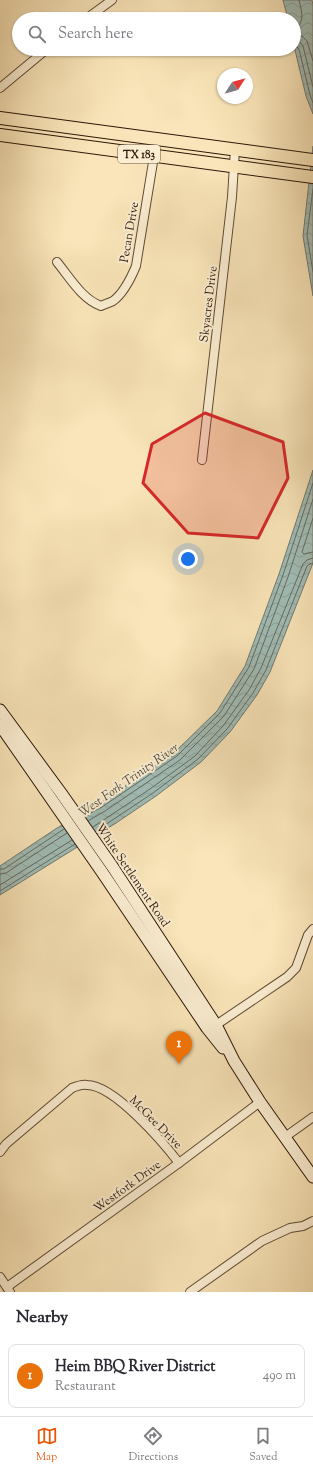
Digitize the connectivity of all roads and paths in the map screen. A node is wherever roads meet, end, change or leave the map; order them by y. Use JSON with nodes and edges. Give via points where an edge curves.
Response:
{"nodes":[{"id":1,"x":112,"y":0,"type":"edge"},
{"id":2,"x":96,"y":12,"type":"edge"},
{"id":3,"x":39,"y":56,"type":"edge"},
{"id":4,"x":0,"y":88,"type":"edge"},
{"id":5,"x":0,"y":118,"type":"edge"},
{"id":6,"x":0,"y":135,"type":"edge"},
{"id":7,"x":235,"y":149,"type":"junction"},
{"id":8,"x":154,"y":156,"type":"junction"},
{"id":9,"x":313,"y":160,"type":"edge"},
{"id":10,"x":233,"y":166,"type":"junction"},
{"id":11,"x":313,"y":177,"type":"edge"},
{"id":12,"x":57,"y":262,"type":"dead end"},
{"id":13,"x":202,"y":460,"type":"dead end"},
{"id":14,"x":0,"y":710,"type":"edge"},
{"id":15,"x":0,"y":725,"type":"edge"},
{"id":16,"x":107,"y":869,"type":"junction"},
{"id":17,"x":313,"y":929,"type":"edge"},
{"id":18,"x":304,"y":948,"type":"junction"},
{"id":19,"x":313,"y":950,"type":"edge"},
{"id":20,"x":198,"y":1007,"type":"junction"},
{"id":21,"x":216,"y":1025,"type":"junction"},
{"id":22,"x":234,"y":1061,"type":"junction"},
{"id":23,"x":260,"y":1102,"type":"junction"},
{"id":24,"x":313,"y":1117,"type":"edge"},
{"id":25,"x":285,"y":1137,"type":"junction"},
{"id":26,"x":0,"y":1152,"type":"edge"},
{"id":27,"x":179,"y":1163,"type":"junction"},
{"id":28,"x":313,"y":1177,"type":"edge"},
{"id":29,"x":313,"y":1221,"type":"edge"},
{"id":30,"x":0,"y":1278,"type":"edge"},
{"id":31,"x":8,"y":1290,"type":"edge"},
{"id":32,"x":190,"y":1292,"type":"edge"}],
"edges":[{"from":1,"to":2,"type":"street"},
{"from":3,"to":4,"type":"street"},
{"from":5,"to":7,"type":"main road","number":"TX 183"},
{"from":6,"to":8,"type":"main road","number":"TX 183"},
{"from":7,"to":9,"type":"main road","number":"TX 183"},
{"from":7,"to":10,"type":"street","name":"Skyacres Drive"},
{"from":8,"to":10,"type":"main road","number":"TX 183"},
{"from":8,"to":12,"type":"street","name":"Pecan Drive","via":[[136,266],[132,276],[113,300],[101,306],[92,302]]},
{"from":10,"to":11,"type":"main road","number":"TX 183"},
{"from":10,"to":13,"type":"street","name":"Skyacres Drive","via":[[232,197]]},
{"from":14,"to":16,"type":"main road","name":"White Settlement Road","via":[[61,793]]},
{"from":15,"to":16,"type":"main road","name":"White Settlement Road","via":[[51,799]]},
{"from":16,"to":20,"type":"main road","name":"White Settlement Road"},
{"from":17,"to":18,"type":"street","via":[[308,934]]},
{"from":18,"to":19,"type":"street"},
{"from":18,"to":21,"type":"street","via":[[296,968],[287,978]]},
{"from":20,"to":21,"type":"main road","name":"White Settlement Road"},
{"from":20,"to":22,"type":"main road","name":"White Settlement Road","via":[[206,1028]]},
{"from":21,"to":22,"type":"main road","name":"White Settlement Road"},
{"from":22,"to":23,"type":"main road","name":"White Settlement Road"},
{"from":23,"to":25,"type":"main road","name":"White Settlement Road"},
{"from":23,"to":27,"type":"street","name":"Westfork Drive"},
{"from":24,"to":25,"type":"street"},
{"from":25,"to":28,"type":"main road","name":"White Settlement Road"},
{"from":26,"to":27,"type":"street","name":"McGee Drive","via":[[72,1088],[88,1084],[104,1090],[138,1118]]},
{"from":27,"to":31,"type":"street","name":"Westfork Drive"},
{"from":29,"to":32,"type":"street","via":[[262,1241]]},
{"from":30,"to":31,"type":"street"}]}
